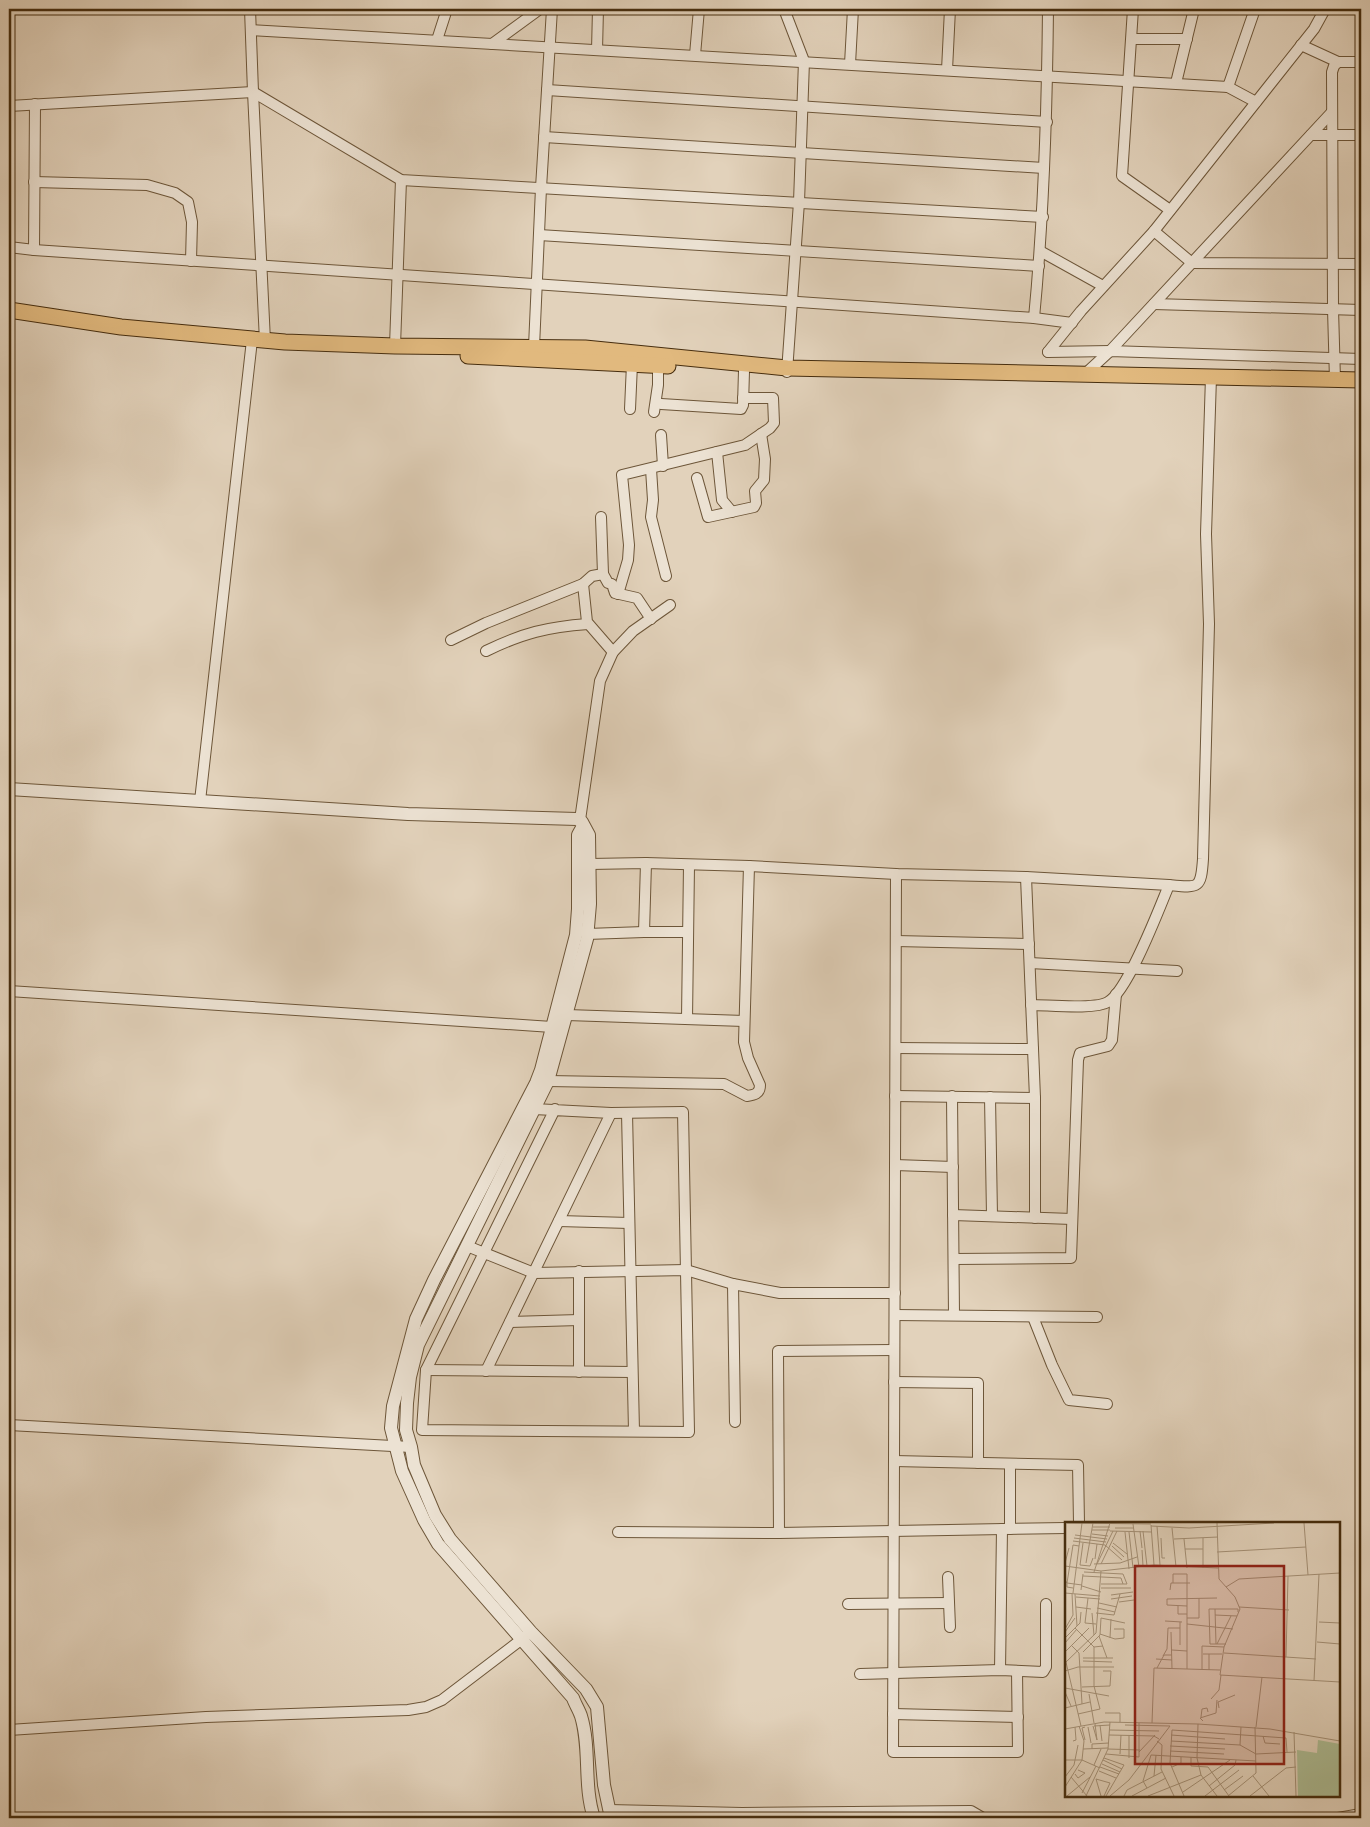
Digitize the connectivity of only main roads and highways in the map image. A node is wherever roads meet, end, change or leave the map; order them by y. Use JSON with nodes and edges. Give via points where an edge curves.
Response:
{"nodes":[{"id":1,"x":9,"y":310,"type":"edge"},
{"id":2,"x":9,"y":315,"type":"edge"},
{"id":3,"x":256,"y":343,"type":"junction"},
{"id":4,"x":787,"y":370,"type":"junction"},
{"id":5,"x":1211,"y":379,"type":"junction"},
{"id":6,"x":1361,"y":380,"type":"edge"},
{"id":7,"x":1361,"y":385,"type":"edge"}],
"edges":[{"from":1,"to":3,"type":"main road"},
{"from":2,"to":3,"type":"main road","via":[[120,332]]},
{"from":3,"to":4,"type":"main road","via":[[744,371]]},
{"from":3,"to":4,"type":"main road","via":[[585,348]]},
{"from":4,"to":5,"type":"main road"},
{"from":5,"to":6,"type":"main road"},
{"from":5,"to":7,"type":"main road"}]}
